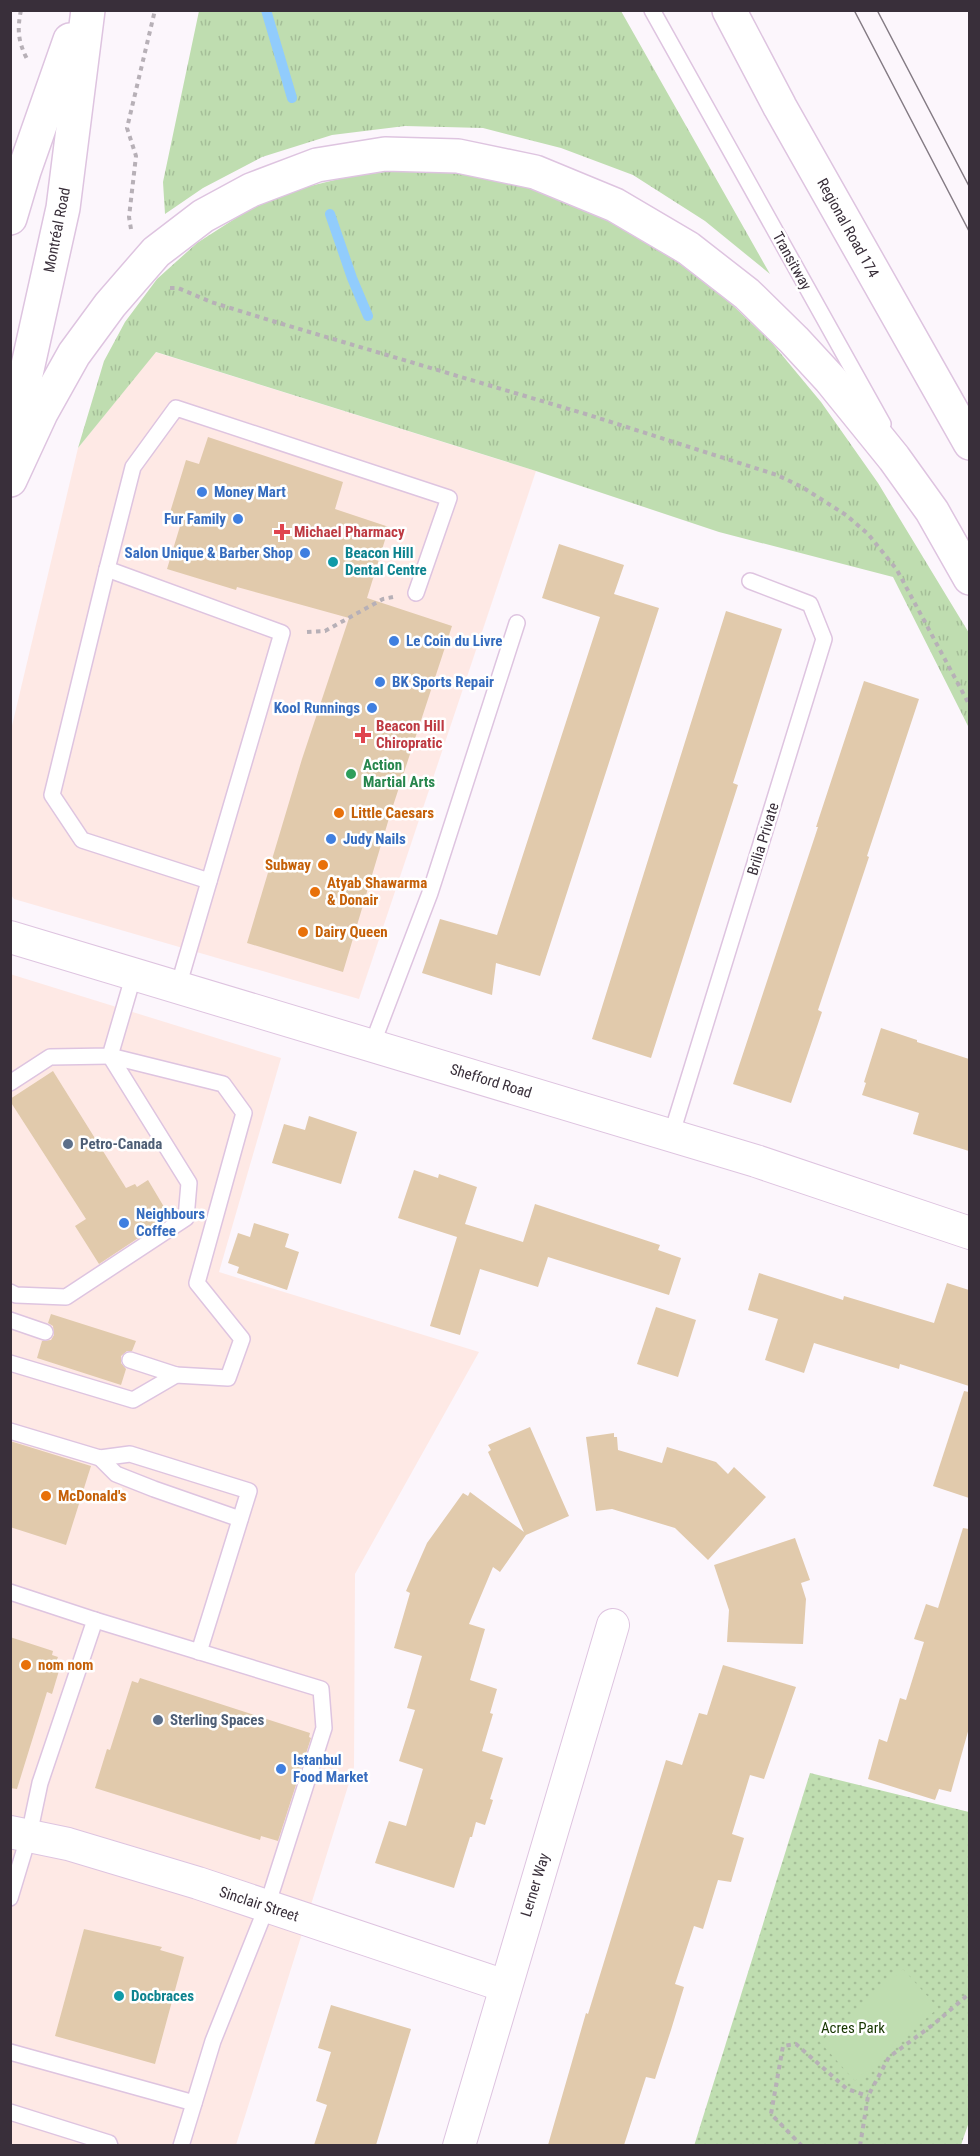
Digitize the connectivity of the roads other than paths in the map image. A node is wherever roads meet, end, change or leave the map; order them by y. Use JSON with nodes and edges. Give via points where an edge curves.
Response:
{"nodes":[{"id":1,"x":81,"y":10,"type":"edge"},
{"id":2,"x":88,"y":10,"type":"edge"},
{"id":3,"x":652,"y":10,"type":"edge"},
{"id":4,"x":729,"y":10,"type":"edge"},
{"id":5,"x":10,"y":218,"type":"edge"},
{"id":6,"x":969,"y":443,"type":"edge"},
{"id":7,"x":10,"y":446,"type":"edge"},
{"id":8,"x":10,"y":480,"type":"edge"},
{"id":9,"x":932,"y":511,"type":"junction"},
{"id":10,"x":107,"y":569,"type":"junction"},
{"id":11,"x":969,"y":578,"type":"edge"},
{"id":12,"x":750,"y":581,"type":"dead end"},
{"id":13,"x":416,"y":593,"type":"road end"},
{"id":14,"x":517,"y":623,"type":"dead end"},
{"id":15,"x":209,"y":881,"type":"junction"},
{"id":16,"x":10,"y":937,"type":"edge"},
{"id":17,"x":134,"y":974,"type":"junction"},
{"id":18,"x":178,"y":987,"type":"junction"},
{"id":19,"x":372,"y":1045,"type":"junction"},
{"id":20,"x":110,"y":1056,"type":"junction"},
{"id":21,"x":10,"y":1083,"type":"edge"},
{"id":22,"x":671,"y":1136,"type":"junction"},
{"id":23,"x":969,"y":1233,"type":"edge"},
{"id":24,"x":10,"y":1292,"type":"edge"},
{"id":25,"x":10,"y":1320,"type":"edge"},
{"id":26,"x":45,"y":1332,"type":"dead end"},
{"id":27,"x":129,"y":1360,"type":"dead end"},
{"id":28,"x":10,"y":1363,"type":"edge"},
{"id":29,"x":176,"y":1375,"type":"junction"},
{"id":30,"x":10,"y":1431,"type":"edge"},
{"id":31,"x":100,"y":1458,"type":"junction"},
{"id":32,"x":240,"y":1519,"type":"junction"},
{"id":33,"x":10,"y":1592,"type":"edge"},
{"id":34,"x":95,"y":1620,"type":"junction"},
{"id":35,"x":613,"y":1624,"type":"dead end"},
{"id":36,"x":199,"y":1652,"type":"junction"},
{"id":37,"x":20,"y":1833,"type":"edge"},
{"id":38,"x":10,"y":1898,"type":"edge"},
{"id":39,"x":267,"y":1906,"type":"junction"},
{"id":40,"x":505,"y":1986,"type":"junction"},
{"id":41,"x":10,"y":2052,"type":"edge"},
{"id":42,"x":194,"y":2103,"type":"junction"},
{"id":43,"x":10,"y":2112,"type":"edge"},
{"id":44,"x":110,"y":2145,"type":"edge"},
{"id":45,"x":181,"y":2145,"type":"edge"},
{"id":46,"x":459,"y":2145,"type":"edge"}],
"edges":[{"from":1,"to":5,"type":"main road"},
{"from":2,"to":7,"type":"main road","name":"Montréal Road","via":[[63,208]]},
{"from":3,"to":9,"type":"lane","name":"Transitway"},
{"from":4,"to":6,"type":"main road","name":"Regional Road 174"},
{"from":8,"to":9,"type":"main road","via":[[74,354],[153,256],[195,222],[251,190],[317,165],[385,154],[458,156],[535,172],[615,205],[688,248],[747,294],[794,340],[856,410]]},
{"from":9,"to":11,"type":"main road"},
{"from":10,"to":13,"type":"lane","via":[[133,467],[176,408],[449,498]]},
{"from":10,"to":15,"type":"lane","via":[[52,795],[82,840]]},
{"from":10,"to":15,"type":"lane","via":[[282,633]]},
{"from":12,"to":22,"type":"lane","name":"Brilia Private","via":[[810,604],[824,639]]},
{"from":14,"to":19,"type":"lane","via":[[430,893]]},
{"from":15,"to":18,"type":"lane"},
{"from":16,"to":17,"type":"street","name":"Shefford Road"},
{"from":17,"to":18,"type":"street","name":"Shefford Road"},
{"from":17,"to":20,"type":"lane"},
{"from":18,"to":19,"type":"street","name":"Shefford Road"},
{"from":19,"to":22,"type":"street","name":"Shefford Road"},
{"from":20,"to":21,"type":"lane","via":[[50,1057]]},
{"from":20,"to":24,"type":"lane","via":[[189,1183],[186,1218],[66,1297]]},
{"from":20,"to":29,"type":"lane","via":[[223,1084],[244,1113],[197,1283],[242,1339],[228,1378]]},
{"from":22,"to":23,"type":"street","name":"Shefford Road"},
{"from":25,"to":26,"type":"lane"},
{"from":27,"to":29,"type":"lane"},
{"from":28,"to":29,"type":"lane","via":[[133,1401]]},
{"from":30,"to":31,"type":"lane"},
{"from":31,"to":32,"type":"lane","via":[[116,1474]]},
{"from":31,"to":32,"type":"lane","via":[[130,1454],[249,1491]]},
{"from":32,"to":36,"type":"lane"},
{"from":33,"to":34,"type":"lane"},
{"from":34,"to":36,"type":"lane"},
{"from":34,"to":37,"type":"lane"},
{"from":35,"to":40,"type":"street","name":"Lerner Way"},
{"from":36,"to":39,"type":"lane","via":[[321,1689],[324,1728]]},
{"from":37,"to":38,"type":"lane"},
{"from":37,"to":39,"type":"street","name":"Sinclair Street","via":[[68,1844]]},
{"from":39,"to":40,"type":"street","name":"Sinclair Street"},
{"from":39,"to":42,"type":"lane","via":[[213,2041]]},
{"from":40,"to":46,"type":"street","name":"Lerner Way"},
{"from":41,"to":42,"type":"lane"},
{"from":42,"to":45,"type":"lane"},
{"from":43,"to":44,"type":"lane"}]}
